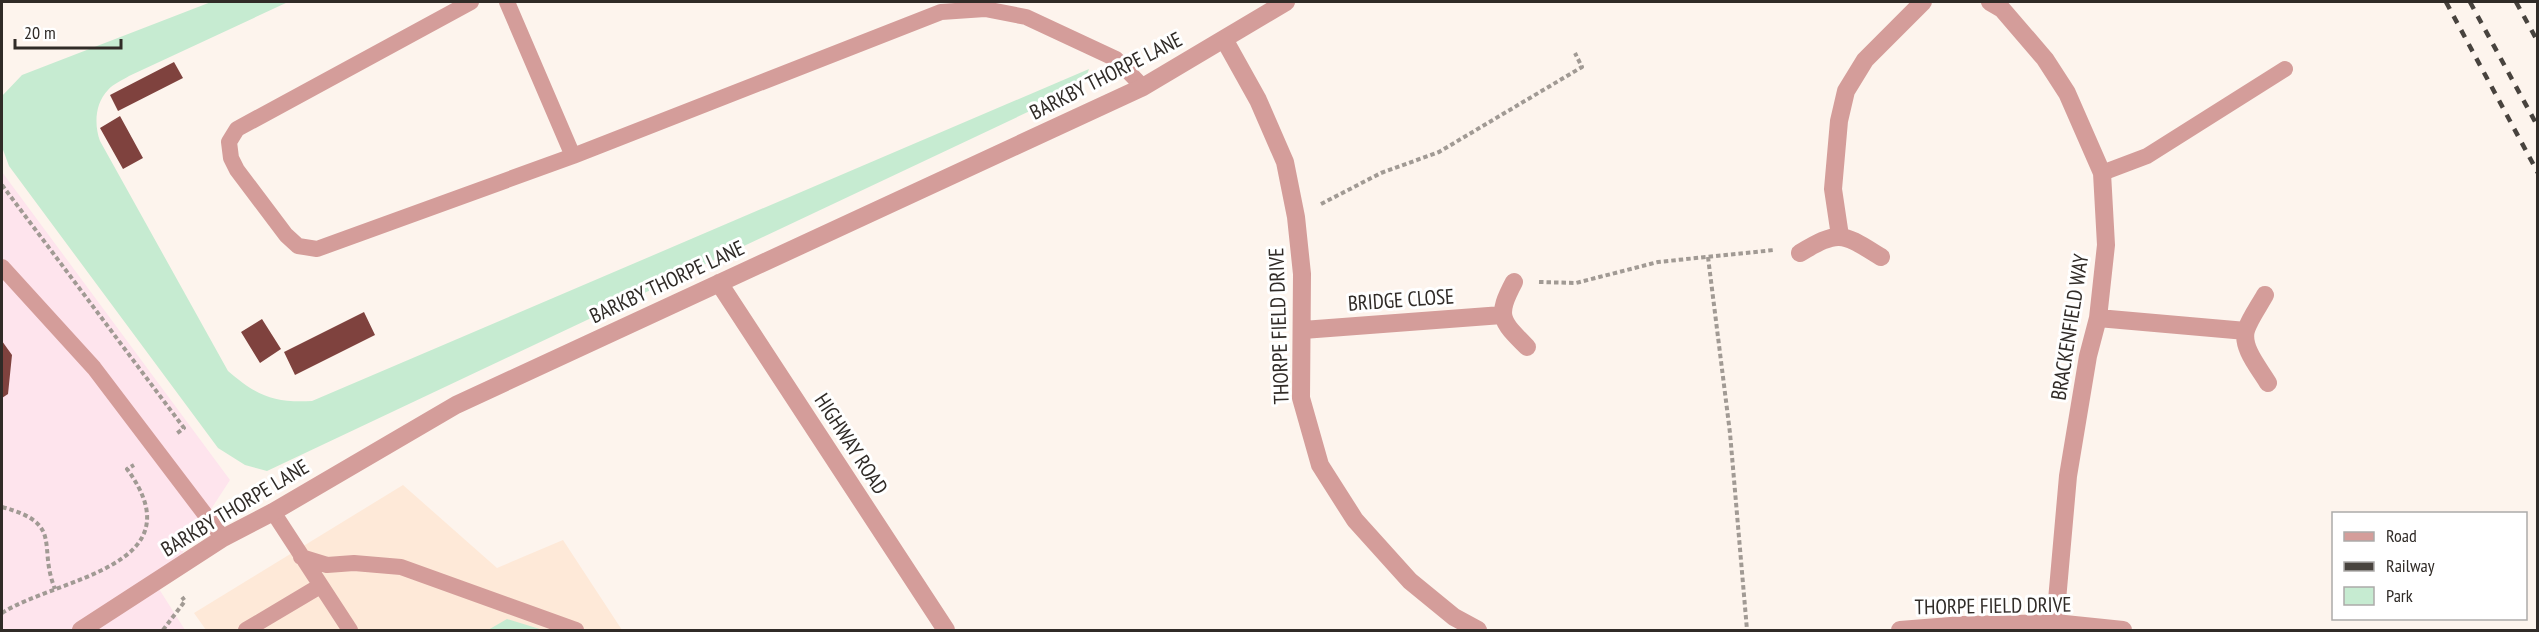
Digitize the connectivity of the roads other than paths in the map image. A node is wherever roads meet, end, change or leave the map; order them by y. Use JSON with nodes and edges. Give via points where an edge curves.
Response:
{"nodes":[{"id":1,"x":471,"y":2,"type":"edge"},
{"id":2,"x":507,"y":2,"type":"edge"},
{"id":3,"x":1286,"y":2,"type":"edge"},
{"id":4,"x":1923,"y":2,"type":"edge"},
{"id":5,"x":2002,"y":4,"type":"edge"},
{"id":6,"x":998,"y":6,"type":"edge"},
{"id":7,"x":938,"y":7,"type":"edge"},
{"id":8,"x":1224,"y":39,"type":"junction"},
{"id":9,"x":2284,"y":69,"type":"dead end"},
{"id":10,"x":1143,"y":87,"type":"junction"},
{"id":11,"x":573,"y":156,"type":"junction"},
{"id":12,"x":2102,"y":173,"type":"junction"},
{"id":13,"x":1840,"y":236,"type":"junction"},
{"id":14,"x":1800,"y":253,"type":"road end"},
{"id":15,"x":1881,"y":257,"type":"dead end"},
{"id":16,"x":2,"y":267,"type":"edge"},
{"id":17,"x":1514,"y":282,"type":"road end"},
{"id":18,"x":719,"y":283,"type":"junction"},
{"id":19,"x":2265,"y":295,"type":"dead end"},
{"id":20,"x":1502,"y":315,"type":"junction"},
{"id":21,"x":2097,"y":318,"type":"junction"},
{"id":22,"x":1303,"y":330,"type":"junction"},
{"id":23,"x":2246,"y":331,"type":"junction"},
{"id":24,"x":1527,"y":347,"type":"dead end"},
{"id":25,"x":2268,"y":383,"type":"dead end"},
{"id":26,"x":273,"y":512,"type":"junction"},
{"id":27,"x":223,"y":538,"type":"junction"},
{"id":28,"x":301,"y":557,"type":"junction"},
{"id":29,"x":320,"y":586,"type":"junction"},
{"id":30,"x":2055,"y":623,"type":"junction"},
{"id":31,"x":81,"y":630,"type":"edge"},
{"id":32,"x":246,"y":630,"type":"edge"},
{"id":33,"x":350,"y":630,"type":"edge"},
{"id":34,"x":576,"y":630,"type":"edge"},
{"id":35,"x":946,"y":630,"type":"edge"},
{"id":36,"x":1478,"y":630,"type":"edge"},
{"id":37,"x":1900,"y":630,"type":"edge"},
{"id":38,"x":2123,"y":630,"type":"edge"}],
"edges":[{"from":1,"to":11,"type":"lane","via":[[237,129],[229,142],[237,170],[286,235],[298,246],[317,249]]},
{"from":2,"to":11,"type":"lane"},
{"from":3,"to":8,"type":"street","name":"BARKBY THORPE LANE"},
{"from":4,"to":13,"type":"street","via":[[1865,60],[1846,91],[1833,189]]},
{"from":5,"to":12,"type":"street","name":"BRACKENFIELD WAY","via":[[2067,93]]},
{"from":6,"to":7,"type":"lane"},
{"from":6,"to":10,"type":"lane","via":[[1116,59]]},
{"from":7,"to":11,"type":"lane"},
{"from":8,"to":10,"type":"street","name":"BARKBY THORPE LANE"},
{"from":8,"to":22,"type":"street","name":"THORPE FIELD DRIVE","via":[[1258,100],[1285,162],[1296,217]]},
{"from":9,"to":12,"type":"lane","via":[[2147,156]]},
{"from":10,"to":18,"type":"street","name":"BARKBY THORPE LANE"},
{"from":12,"to":21,"type":"street","name":"BRACKENFIELD WAY","via":[[2106,245]]},
{"from":13,"to":14,"type":"street","via":[[1825,238]]},
{"from":13,"to":15,"type":"street"},
{"from":16,"to":27,"type":"lane","via":[[93,368]]},
{"from":17,"to":20,"type":"street"},
{"from":18,"to":26,"type":"street","name":"BARKBY THORPE LANE","via":[[456,405]]},
{"from":18,"to":35,"type":"street","name":"HIGHWAY ROAD"},
{"from":19,"to":23,"type":"street"},
{"from":20,"to":22,"type":"street","name":"BRIDGE CLOSE"},
{"from":20,"to":24,"type":"street","via":[[1509,329]]},
{"from":21,"to":23,"type":"street"},
{"from":21,"to":30,"type":"street","name":"BRACKENFIELD WAY","via":[[2068,476]]},
{"from":22,"to":36,"type":"street","name":"THORPE FIELD DRIVE","via":[[1301,398],[1320,465],[1355,520],[1410,581]]},
{"from":23,"to":25,"type":"street","via":[[2252,357]]},
{"from":26,"to":27,"type":"street","name":"BARKBY THORPE LANE"},
{"from":26,"to":28,"type":"lane"},
{"from":27,"to":31,"type":"street","name":"BARKBY THORPE LANE"},
{"from":28,"to":29,"type":"lane"},
{"from":28,"to":34,"type":"lane","via":[[327,565],[401,567]]},
{"from":29,"to":32,"type":"lane"},
{"from":29,"to":33,"type":"lane"},
{"from":30,"to":37,"type":"street","name":"THORPE FIELD DRIVE"},
{"from":30,"to":38,"type":"street","name":"THORPE FIELD DRIVE"}]}
